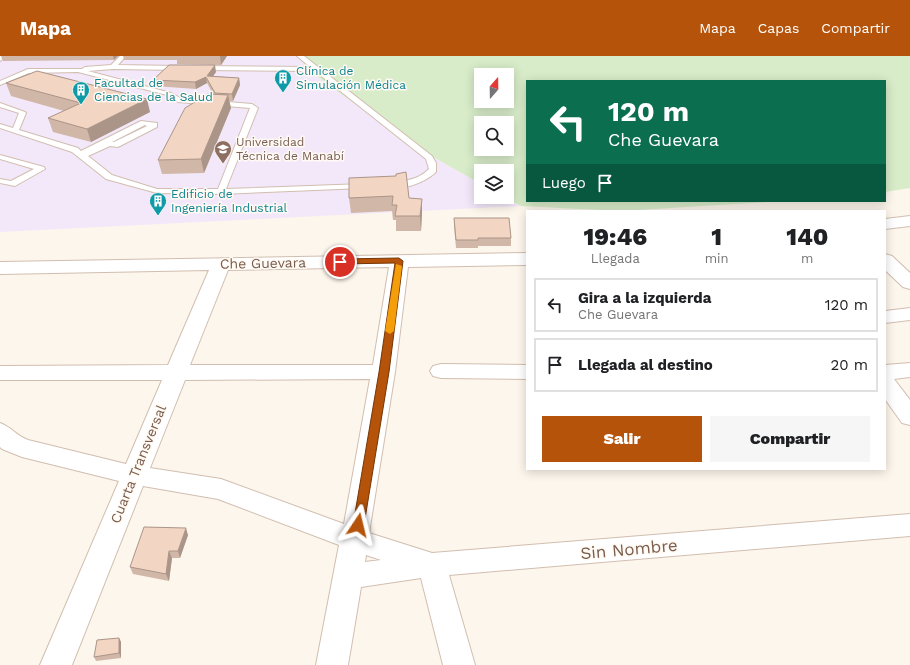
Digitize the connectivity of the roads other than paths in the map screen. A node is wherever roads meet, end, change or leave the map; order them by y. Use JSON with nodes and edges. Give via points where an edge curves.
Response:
{"nodes":[{"id":1,"x":3,"y":56,"type":"edge"},
{"id":2,"x":123,"y":56,"type":"edge"},
{"id":3,"x":300,"y":56,"type":"edge"},
{"id":4,"x":0,"y":59,"type":"edge"},
{"id":5,"x":113,"y":67,"type":"junction"},
{"id":6,"x":184,"y":68,"type":"edge"},
{"id":7,"x":192,"y":68,"type":"edge"},
{"id":8,"x":317,"y":69,"type":"junction"},
{"id":9,"x":78,"y":70,"type":"junction"},
{"id":10,"x":0,"y":83,"type":"edge"},
{"id":11,"x":0,"y":105,"type":"edge"},
{"id":12,"x":0,"y":126,"type":"edge"},
{"id":13,"x":15,"y":131,"type":"junction"},
{"id":14,"x":82,"y":155,"type":"junction"},
{"id":15,"x":0,"y":157,"type":"edge"},
{"id":16,"x":0,"y":181,"type":"edge"},
{"id":17,"x":221,"y":192,"type":"junction"},
{"id":18,"x":910,"y":221,"type":"edge"},
{"id":19,"x":886,"y":224,"type":"edge"},
{"id":20,"x":526,"y":259,"type":"edge"},
{"id":21,"x":399,"y":261,"type":"junction"},
{"id":22,"x":221,"y":264,"type":"junction"},
{"id":23,"x":893,"y":266,"type":"edge"},
{"id":24,"x":0,"y":268,"type":"edge"},
{"id":25,"x":910,"y":283,"type":"edge"},
{"id":26,"x":910,"y":314,"type":"edge"},
{"id":27,"x":886,"y":317,"type":"edge"},
{"id":28,"x":910,"y":370,"type":"edge"},
{"id":29,"x":441,"y":371,"type":"dead end"},
{"id":30,"x":384,"y":372,"type":"junction"},
{"id":31,"x":526,"y":372,"type":"edge"},
{"id":32,"x":886,"y":372,"type":"edge"},
{"id":33,"x":0,"y":373,"type":"edge"},
{"id":34,"x":176,"y":373,"type":"junction"},
{"id":35,"x":886,"y":383,"type":"edge"},
{"id":36,"x":910,"y":417,"type":"edge"},
{"id":37,"x":0,"y":432,"type":"edge"},
{"id":38,"x":133,"y":475,"type":"junction"},
{"id":39,"x":910,"y":525,"type":"edge"},
{"id":40,"x":356,"y":540,"type":"junction"},
{"id":41,"x":432,"y":565,"type":"junction"},
{"id":42,"x":348,"y":576,"type":"junction"},
{"id":43,"x":56,"y":665,"type":"edge"},
{"id":44,"x":332,"y":665,"type":"edge"},
{"id":45,"x":459,"y":665,"type":"edge"}],
"edges":[{"from":1,"to":4,"type":"lane"},
{"from":2,"to":5,"type":"lane"},
{"from":3,"to":8,"type":"lane"},
{"from":5,"to":6,"type":"lane"},
{"from":5,"to":9,"type":"lane"},
{"from":7,"to":8,"type":"lane"},
{"from":8,"to":17,"type":"lane","via":[[429,158],[433,170],[416,182],[379,186]]},
{"from":9,"to":10,"type":"lane","via":[[28,71]]},
{"from":9,"to":17,"type":"lane","via":[[169,94],[178,100],[248,105],[255,108]]},
{"from":11,"to":13,"type":"lane","via":[[23,113]]},
{"from":12,"to":13,"type":"lane"},
{"from":13,"to":14,"type":"lane"},
{"from":14,"to":14,"type":"lane","via":[[144,123],[154,125],[115,145],[109,143]]},
{"from":14,"to":17,"type":"lane","via":[[109,177],[138,187],[180,192]]},
{"from":15,"to":16,"type":"lane","via":[[42,169],[12,184]]},
{"from":18,"to":19,"type":"street"},
{"from":20,"to":21,"type":"street","name":"Che Guevara"},
{"from":21,"to":22,"type":"street","name":"Che Guevara"},
{"from":21,"to":30,"type":"street"},
{"from":22,"to":24,"type":"street","name":"Che Guevara"},
{"from":22,"to":34,"type":"street","name":"Cuarta Transversal"},
{"from":23,"to":25,"type":"street"},
{"from":26,"to":27,"type":"street"},
{"from":28,"to":32,"type":"street"},
{"from":29,"to":31,"type":"street"},
{"from":30,"to":34,"type":"street"},
{"from":30,"to":40,"type":"street"},
{"from":33,"to":34,"type":"street"},
{"from":34,"to":38,"type":"street","name":"Cuarta Transversal"},
{"from":35,"to":36,"type":"street"},
{"from":37,"to":38,"type":"street","via":[[11,443],[22,448]]},
{"from":38,"to":40,"type":"street","via":[[222,489]]},
{"from":38,"to":43,"type":"street","name":"Cuarta Transversal"},
{"from":39,"to":41,"type":"street","name":"Sin Nombre"},
{"from":40,"to":41,"type":"street"},
{"from":40,"to":42,"type":"street"},
{"from":41,"to":42,"type":"street","name":"Sin Nombre"},
{"from":41,"to":45,"type":"street"},
{"from":42,"to":44,"type":"street"}]}
